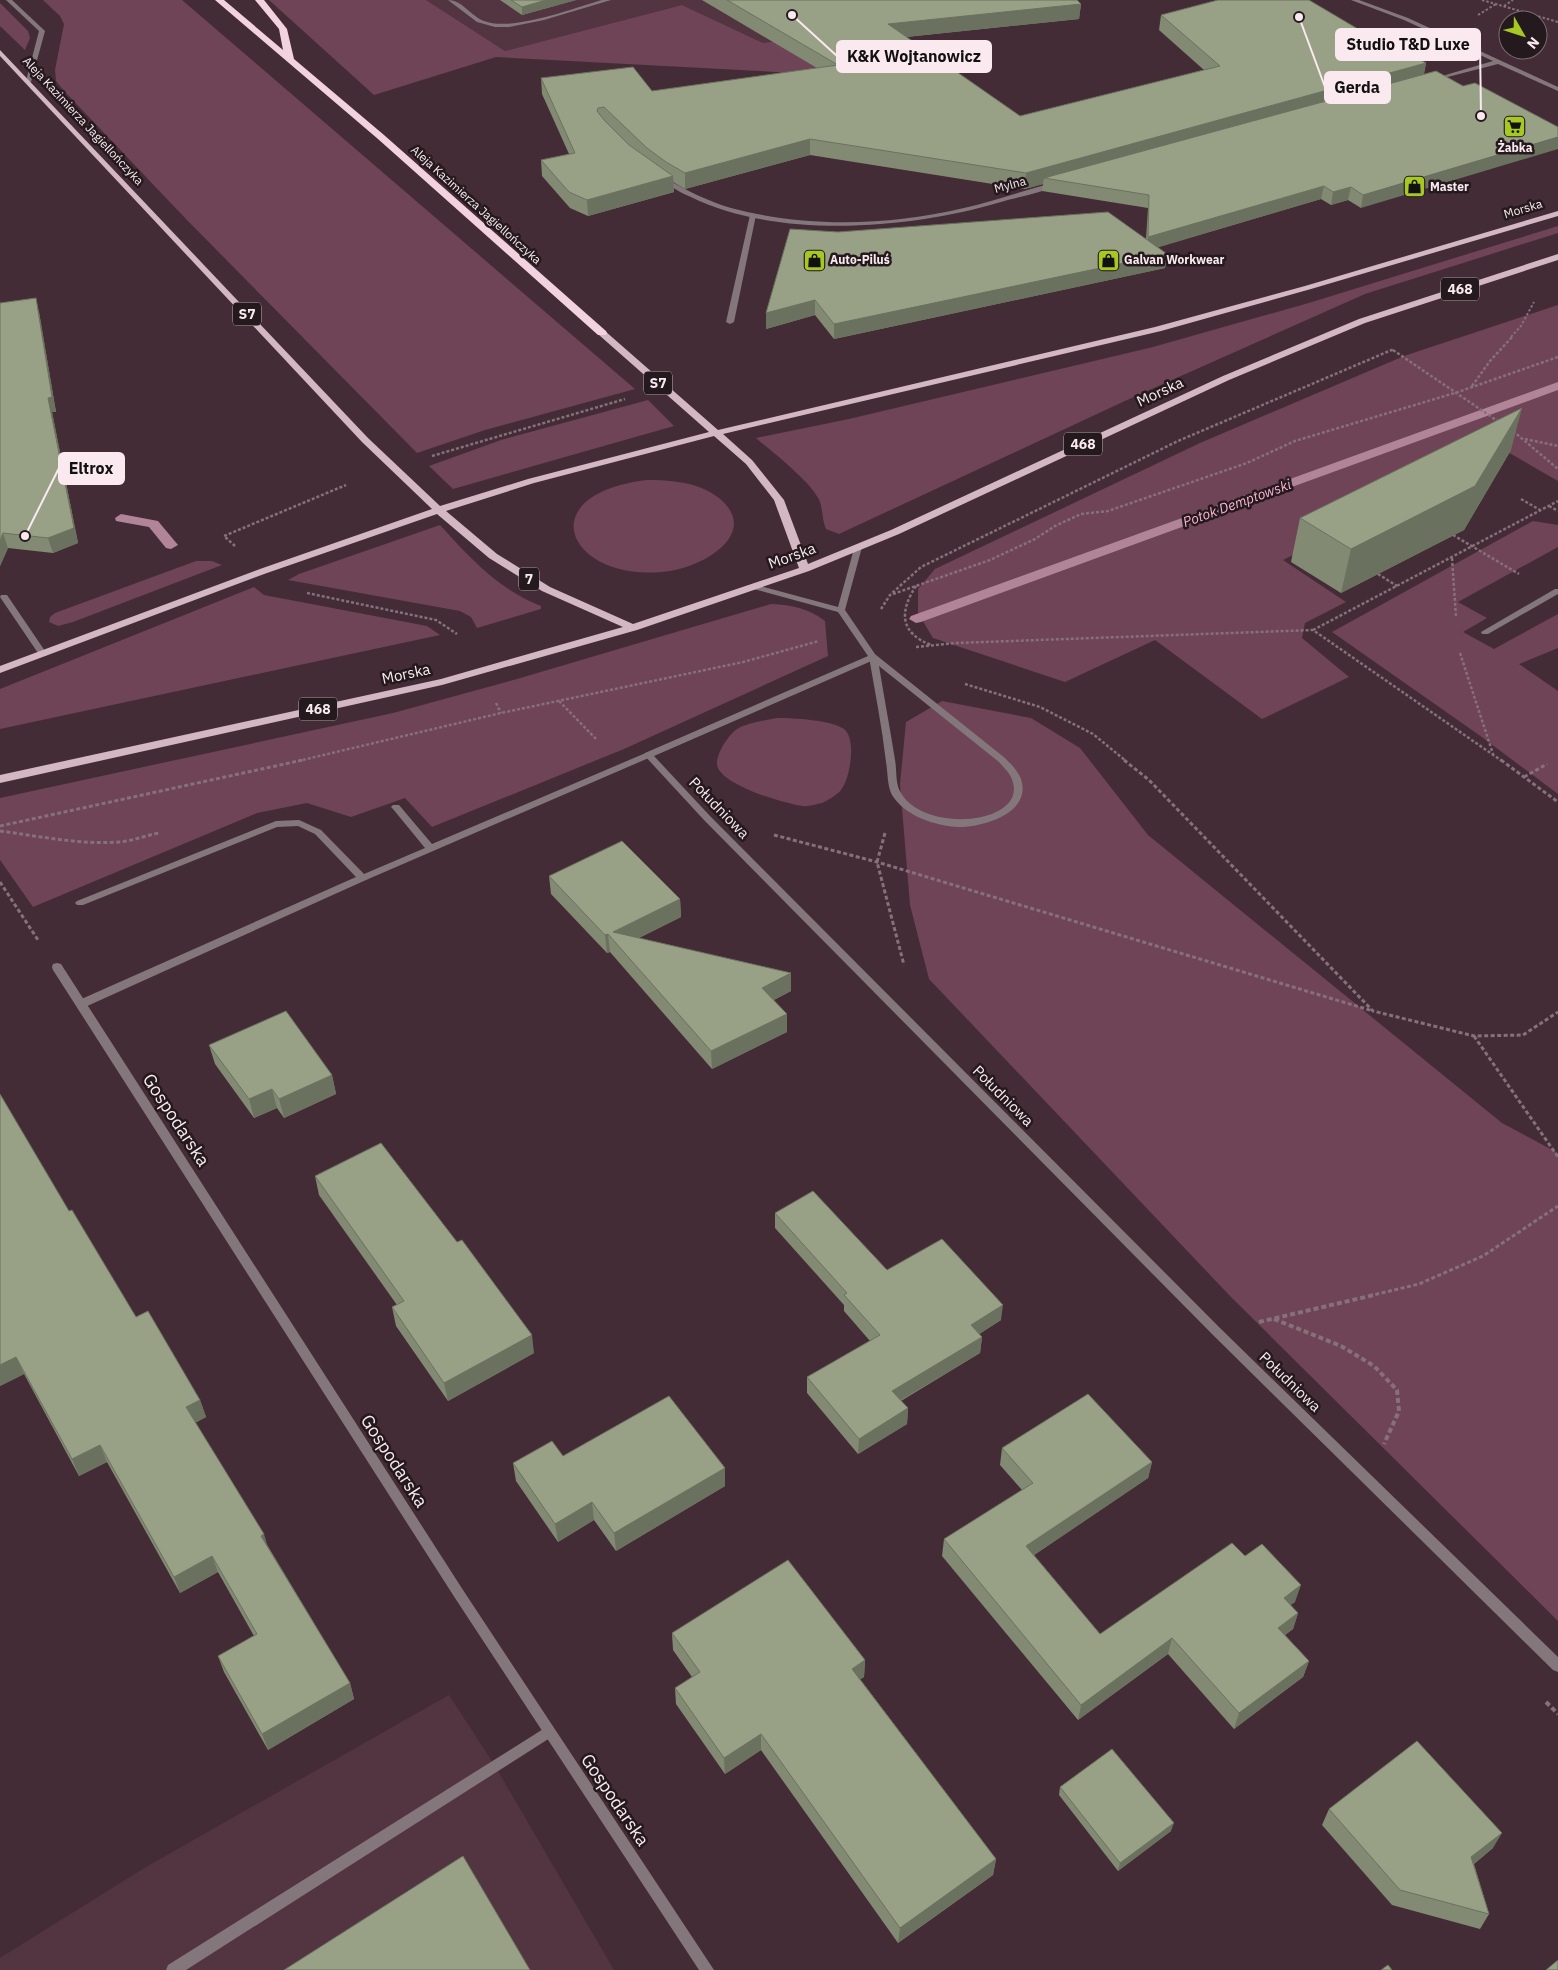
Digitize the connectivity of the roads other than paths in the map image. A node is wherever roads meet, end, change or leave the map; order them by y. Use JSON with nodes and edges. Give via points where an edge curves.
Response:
{"nodes":[{"id":1,"x":9,"y":0,"type":"edge"},
{"id":2,"x":219,"y":0,"type":"edge"},
{"id":3,"x":259,"y":0,"type":"edge"},
{"id":4,"x":451,"y":0,"type":"edge"},
{"id":5,"x":608,"y":0,"type":"edge"},
{"id":6,"x":1354,"y":0,"type":"edge"},
{"id":7,"x":0,"y":52,"type":"edge"},
{"id":8,"x":290,"y":59,"type":"junction"},
{"id":9,"x":1498,"y":62,"type":"junction"},
{"id":10,"x":29,"y":81,"type":"junction"},
{"id":11,"x":1430,"y":82,"type":"edge"},
{"id":12,"x":1558,"y":89,"type":"edge"},
{"id":13,"x":658,"y":176,"type":"edge"},
{"id":14,"x":1065,"y":181,"type":"edge"},
{"id":15,"x":1558,"y":213,"type":"edge"},
{"id":16,"x":752,"y":215,"type":"junction"},
{"id":17,"x":1558,"y":257,"type":"edge"},
{"id":18,"x":730,"y":322,"type":"dead end"},
{"id":19,"x":602,"y":333,"type":"joint"},
{"id":20,"x":714,"y":433,"type":"junction"},
{"id":21,"x":438,"y":510,"type":"junction"},
{"id":22,"x":858,"y":548,"type":"junction"},
{"id":23,"x":804,"y":568,"type":"junction"},
{"id":24,"x":753,"y":586,"type":"junction"},
{"id":25,"x":1556,"y":592,"type":"edge"},
{"id":26,"x":4,"y":597,"type":"dead end"},
{"id":27,"x":841,"y":610,"type":"junction"},
{"id":28,"x":633,"y":628,"type":"junction"},
{"id":29,"x":1485,"y":632,"type":"dead end"},
{"id":30,"x":43,"y":654,"type":"junction"},
{"id":31,"x":873,"y":657,"type":"junction"},
{"id":32,"x":0,"y":670,"type":"edge"},
{"id":33,"x":648,"y":755,"type":"junction"},
{"id":34,"x":0,"y":779,"type":"edge"},
{"id":35,"x":396,"y":807,"type":"dead end"},
{"id":36,"x":431,"y":849,"type":"junction"},
{"id":37,"x":363,"y":878,"type":"junction"},
{"id":38,"x":80,"y":903,"type":"dead end"},
{"id":39,"x":57,"y":967,"type":"dead end"},
{"id":40,"x":81,"y":1004,"type":"junction"},
{"id":41,"x":1558,"y":1666,"type":"edge"},
{"id":42,"x":548,"y":1732,"type":"junction"},
{"id":43,"x":173,"y":1970,"type":"edge"},
{"id":44,"x":707,"y":1970,"type":"edge"}],
"edges":[{"from":1,"to":10,"type":"street","via":[[42,32]]},
{"from":2,"to":8,"type":"highway","name":"Aleja Kazimierza Jagiellończyka","number":"S7"},
{"from":3,"to":8,"type":"highway","via":[[283,29]]},
{"from":4,"to":5,"type":"street","via":[[482,23],[496,25],[527,22]]},
{"from":6,"to":9,"type":"street","via":[[1406,19]]},
{"from":7,"to":10,"type":"main road","name":"Aleja Kazimierza Jagiellończyka","number":"S7"},
{"from":8,"to":19,"type":"highway","name":"Aleja Kazimierza Jagiellończyka","number":"S7"},
{"from":9,"to":11,"type":"street"},
{"from":9,"to":12,"type":"street"},
{"from":10,"to":21,"type":"main road","name":"Aleja Kazimierza Jagiellończyka","number":"S7","via":[[365,440]]},
{"from":13,"to":16,"type":"street","name":"Mylna","via":[[674,187],[714,204]]},
{"from":14,"to":16,"type":"street","name":"Mylna","via":[[951,213],[900,220],[822,223]]},
{"from":15,"to":20,"type":"main road","name":"Morska","via":[[1158,329]]},
{"from":16,"to":18,"type":"street"},
{"from":17,"to":22,"type":"main road","name":"Morska","number":"468","via":[[1353,324],[1226,378]]},
{"from":19,"to":20,"type":"main road","name":"Aleja Kazimierza Jagiellończyka","number":"S7"},
{"from":20,"to":21,"type":"main road","name":"Morska","via":[[611,459]]},
{"from":20,"to":23,"type":"main road","name":"Aleja Kazimierza Jagiellończyka","via":[[749,462],[779,500]]},
{"from":21,"to":28,"type":"main road","number":"7","via":[[493,556],[546,589]]},
{"from":21,"to":30,"type":"main road","name":"Morska","via":[[290,560]]},
{"from":22,"to":23,"type":"main road","name":"Morska","number":"468"},
{"from":22,"to":27,"type":"street"},
{"from":23,"to":24,"type":"main road","name":"Morska","number":"468"},
{"from":24,"to":27,"type":"street"},
{"from":24,"to":28,"type":"main road","name":"Morska","number":"468"},
{"from":25,"to":29,"type":"street"},
{"from":26,"to":30,"type":"street"},
{"from":27,"to":31,"type":"street"},
{"from":28,"to":34,"type":"main road","name":"Morska","number":"468","via":[[442,682]]},
{"from":30,"to":32,"type":"main road","name":"Morska"},
{"from":31,"to":31,"type":"street","via":[[896,794],[916,811],[953,823],[984,820],[1013,804],[1018,790],[1016,777],[1002,760]]},
{"from":31,"to":33,"type":"street"},
{"from":33,"to":36,"type":"street"},
{"from":33,"to":41,"type":"street","name":"Południowa","via":[[1217,1332]]},
{"from":35,"to":36,"type":"street"},
{"from":36,"to":37,"type":"street"},
{"from":37,"to":38,"type":"street","via":[[318,832],[299,823],[276,824]]},
{"from":37,"to":40,"type":"street"},
{"from":39,"to":40,"type":"street","name":"Gospodarska"},
{"from":40,"to":42,"type":"street","name":"Gospodarska"},
{"from":42,"to":43,"type":"street"},
{"from":42,"to":44,"type":"street","name":"Gospodarska"}]}
